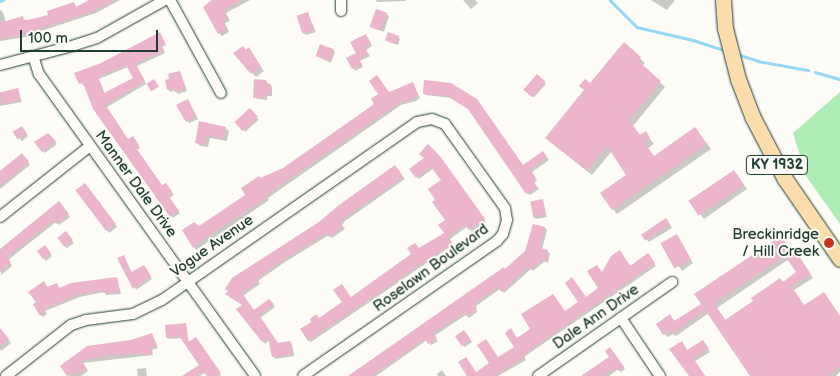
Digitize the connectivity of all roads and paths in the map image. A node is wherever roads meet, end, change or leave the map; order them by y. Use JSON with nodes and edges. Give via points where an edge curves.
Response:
{"nodes":[{"id":1,"x":165,"y":0,"type":"edge"},
{"id":2,"x":170,"y":0,"type":"edge"},
{"id":3,"x":341,"y":0,"type":"edge"},
{"id":4,"x":723,"y":0,"type":"edge"},
{"id":5,"x":341,"y":11,"type":"dead end"},
{"id":6,"x":33,"y":56,"type":"junction"},
{"id":7,"x":0,"y":65,"type":"edge"},
{"id":8,"x":221,"y":93,"type":"dead end"},
{"id":9,"x":428,"y":119,"type":"joint"},
{"id":10,"x":90,"y":146,"type":"junction"},
{"id":11,"x":0,"y":217,"type":"edge"},
{"id":12,"x":840,"y":259,"type":"edge"},
{"id":13,"x":187,"y":281,"type":"junction"},
{"id":14,"x":672,"y":282,"type":"dead end"},
{"id":15,"x":621,"y":318,"type":"junction"},
{"id":16,"x":6,"y":376,"type":"edge"},
{"id":17,"x":255,"y":376,"type":"edge"},
{"id":18,"x":303,"y":376,"type":"edge"},
{"id":19,"x":538,"y":376,"type":"edge"},
{"id":20,"x":660,"y":376,"type":"edge"}],
"edges":[{"from":1,"to":6,"type":"street","via":[[97,38]]},
{"from":2,"to":8,"type":"street"},
{"from":3,"to":5,"type":"street"},
{"from":4,"to":12,"type":"main road","number":"KY 1932","via":[[738,79],[770,153]]},
{"from":6,"to":7,"type":"street"},
{"from":6,"to":10,"type":"street","name":"Manner Dale Drive","via":[[39,74]]},
{"from":9,"to":13,"type":"street","name":"Vogue Avenue","via":[[417,122]]},
{"from":9,"to":18,"type":"street","name":"Roselawn Boulevard","via":[[451,129],[499,198],[507,214],[506,226],[497,241]]},
{"from":10,"to":11,"type":"street"},
{"from":10,"to":13,"type":"street","name":"Manner Dale Drive"},
{"from":13,"to":16,"type":"street","name":"Vogue Avenue","via":[[162,300],[133,314],[72,325]]},
{"from":13,"to":17,"type":"street","name":"Manner Dale Drive"},
{"from":14,"to":15,"type":"street","name":"Dale Ann Drive"},
{"from":15,"to":19,"type":"street","name":"Dale Ann Drive"},
{"from":15,"to":20,"type":"street"}]}
